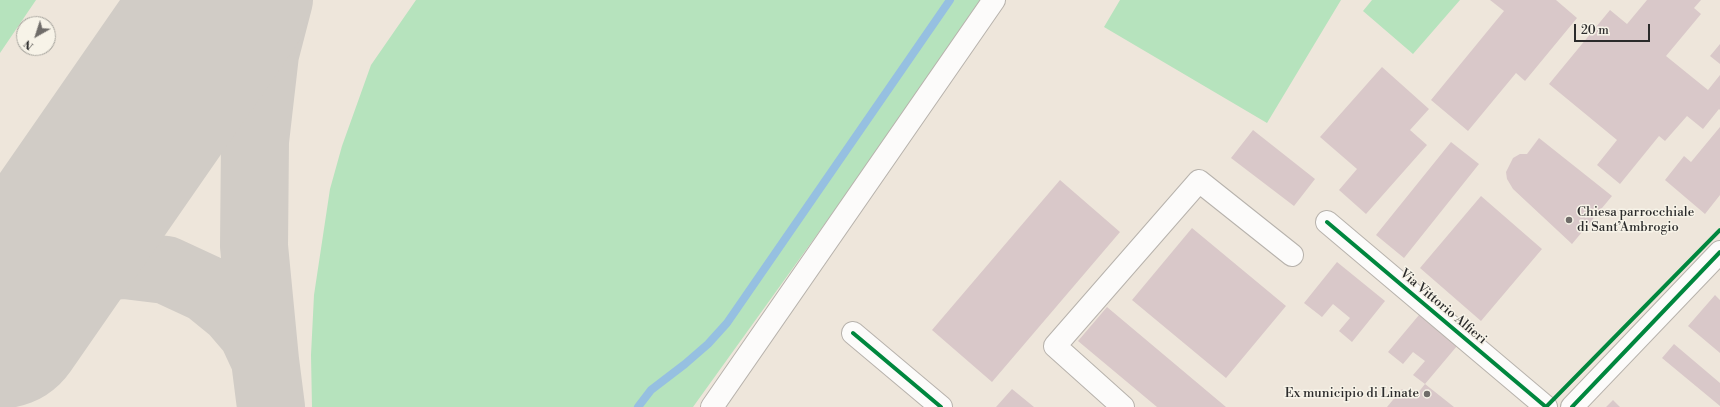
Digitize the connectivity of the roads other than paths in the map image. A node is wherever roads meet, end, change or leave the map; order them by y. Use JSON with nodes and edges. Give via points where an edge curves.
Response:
{"nodes":[{"id":1,"x":994,"y":0,"type":"edge"},
{"id":2,"x":1327,"y":222,"type":"dead end"},
{"id":3,"x":1292,"y":255,"type":"dead end"},
{"id":4,"x":1718,"y":259,"type":"edge"},
{"id":5,"x":853,"y":333,"type":"dead end"},
{"id":6,"x":712,"y":407,"type":"edge"},
{"id":7,"x":941,"y":407,"type":"edge"},
{"id":8,"x":1123,"y":407,"type":"edge"},
{"id":9,"x":1546,"y":407,"type":"edge"},
{"id":10,"x":1572,"y":407,"type":"edge"}],
"edges":[{"from":1,"to":6,"type":"street"},
{"from":2,"to":9,"type":"street","name":"Via Vittorio Alfieri"},
{"from":3,"to":8,"type":"street","via":[[1199,181],[1055,346]]},
{"from":4,"to":10,"type":"street"},
{"from":5,"to":7,"type":"street"}]}
